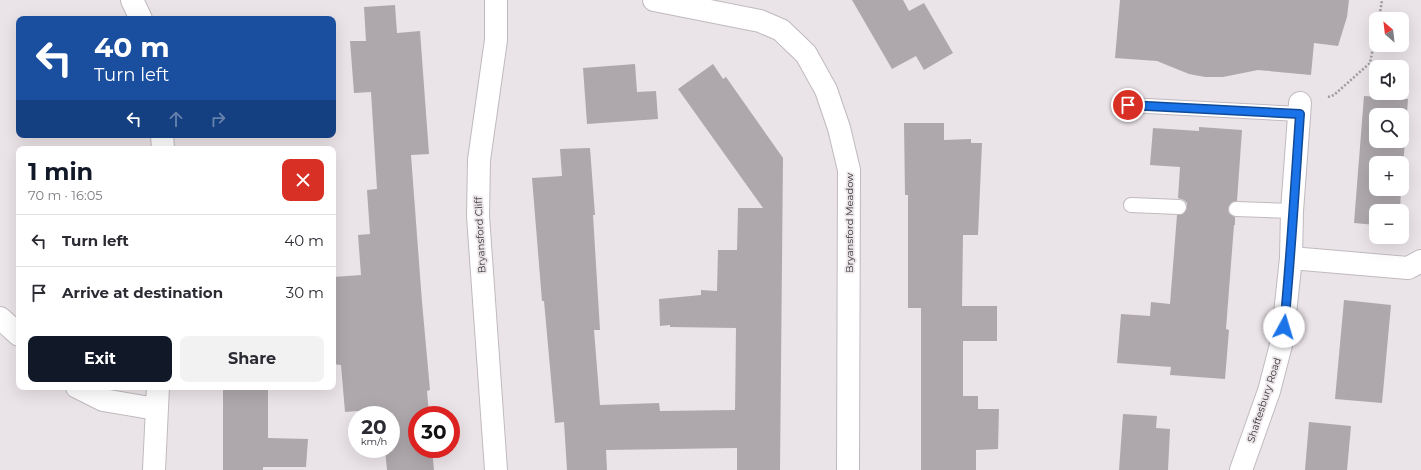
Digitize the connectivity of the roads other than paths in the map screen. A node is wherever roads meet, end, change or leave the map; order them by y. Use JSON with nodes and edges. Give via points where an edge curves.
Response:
{"nodes":[{"id":1,"x":132,"y":0,"type":"edge"},
{"id":2,"x":496,"y":0,"type":"edge"},
{"id":3,"x":654,"y":0,"type":"edge"},
{"id":4,"x":140,"y":16,"type":"edge"},
{"id":5,"x":1128,"y":105,"type":"dead end"},
{"id":6,"x":1300,"y":109,"type":"joint"},
{"id":7,"x":1131,"y":205,"type":"dead end"},
{"id":8,"x":1179,"y":207,"type":"dead end"},
{"id":9,"x":1236,"y":209,"type":"dead end"},
{"id":10,"x":1292,"y":211,"type":"junction"},
{"id":11,"x":1291,"y":258,"type":"junction"},
{"id":12,"x":1417,"y":267,"type":"edge"},
{"id":13,"x":0,"y":318,"type":"edge"},
{"id":14,"x":16,"y":332,"type":"edge"},
{"id":15,"x":83,"y":390,"type":"edge"},
{"id":16,"x":158,"y":390,"type":"edge"},
{"id":17,"x":156,"y":409,"type":"junction"},
{"id":18,"x":154,"y":470,"type":"edge"},
{"id":19,"x":496,"y":470,"type":"edge"},
{"id":20,"x":848,"y":470,"type":"edge"},
{"id":21,"x":1241,"y":470,"type":"edge"}],
"edges":[{"from":1,"to":4,"type":"street"},
{"from":2,"to":19,"type":"street","name":"Bryansford Cliff","via":[[496,40],[479,160],[478,216]]},
{"from":3,"to":20,"type":"street","name":"Bryansford Meadow","via":[[760,21],[781,30],[806,54],[826,90],[849,170]]},
{"from":5,"to":6,"type":"lane"},
{"from":6,"to":10,"type":"street","name":"Shaftesbury Road"},
{"from":7,"to":8,"type":"lane"},
{"from":9,"to":10,"type":"lane"},
{"from":10,"to":11,"type":"street","name":"Shaftesbury Road"},
{"from":11,"to":12,"type":"street"},
{"from":11,"to":21,"type":"street","name":"Shaftesbury Road","via":[[1282,341],[1269,391]]},
{"from":13,"to":14,"type":"street"},
{"from":15,"to":17,"type":"street","via":[[103,400]]},
{"from":16,"to":17,"type":"street"},
{"from":17,"to":18,"type":"street"}]}
